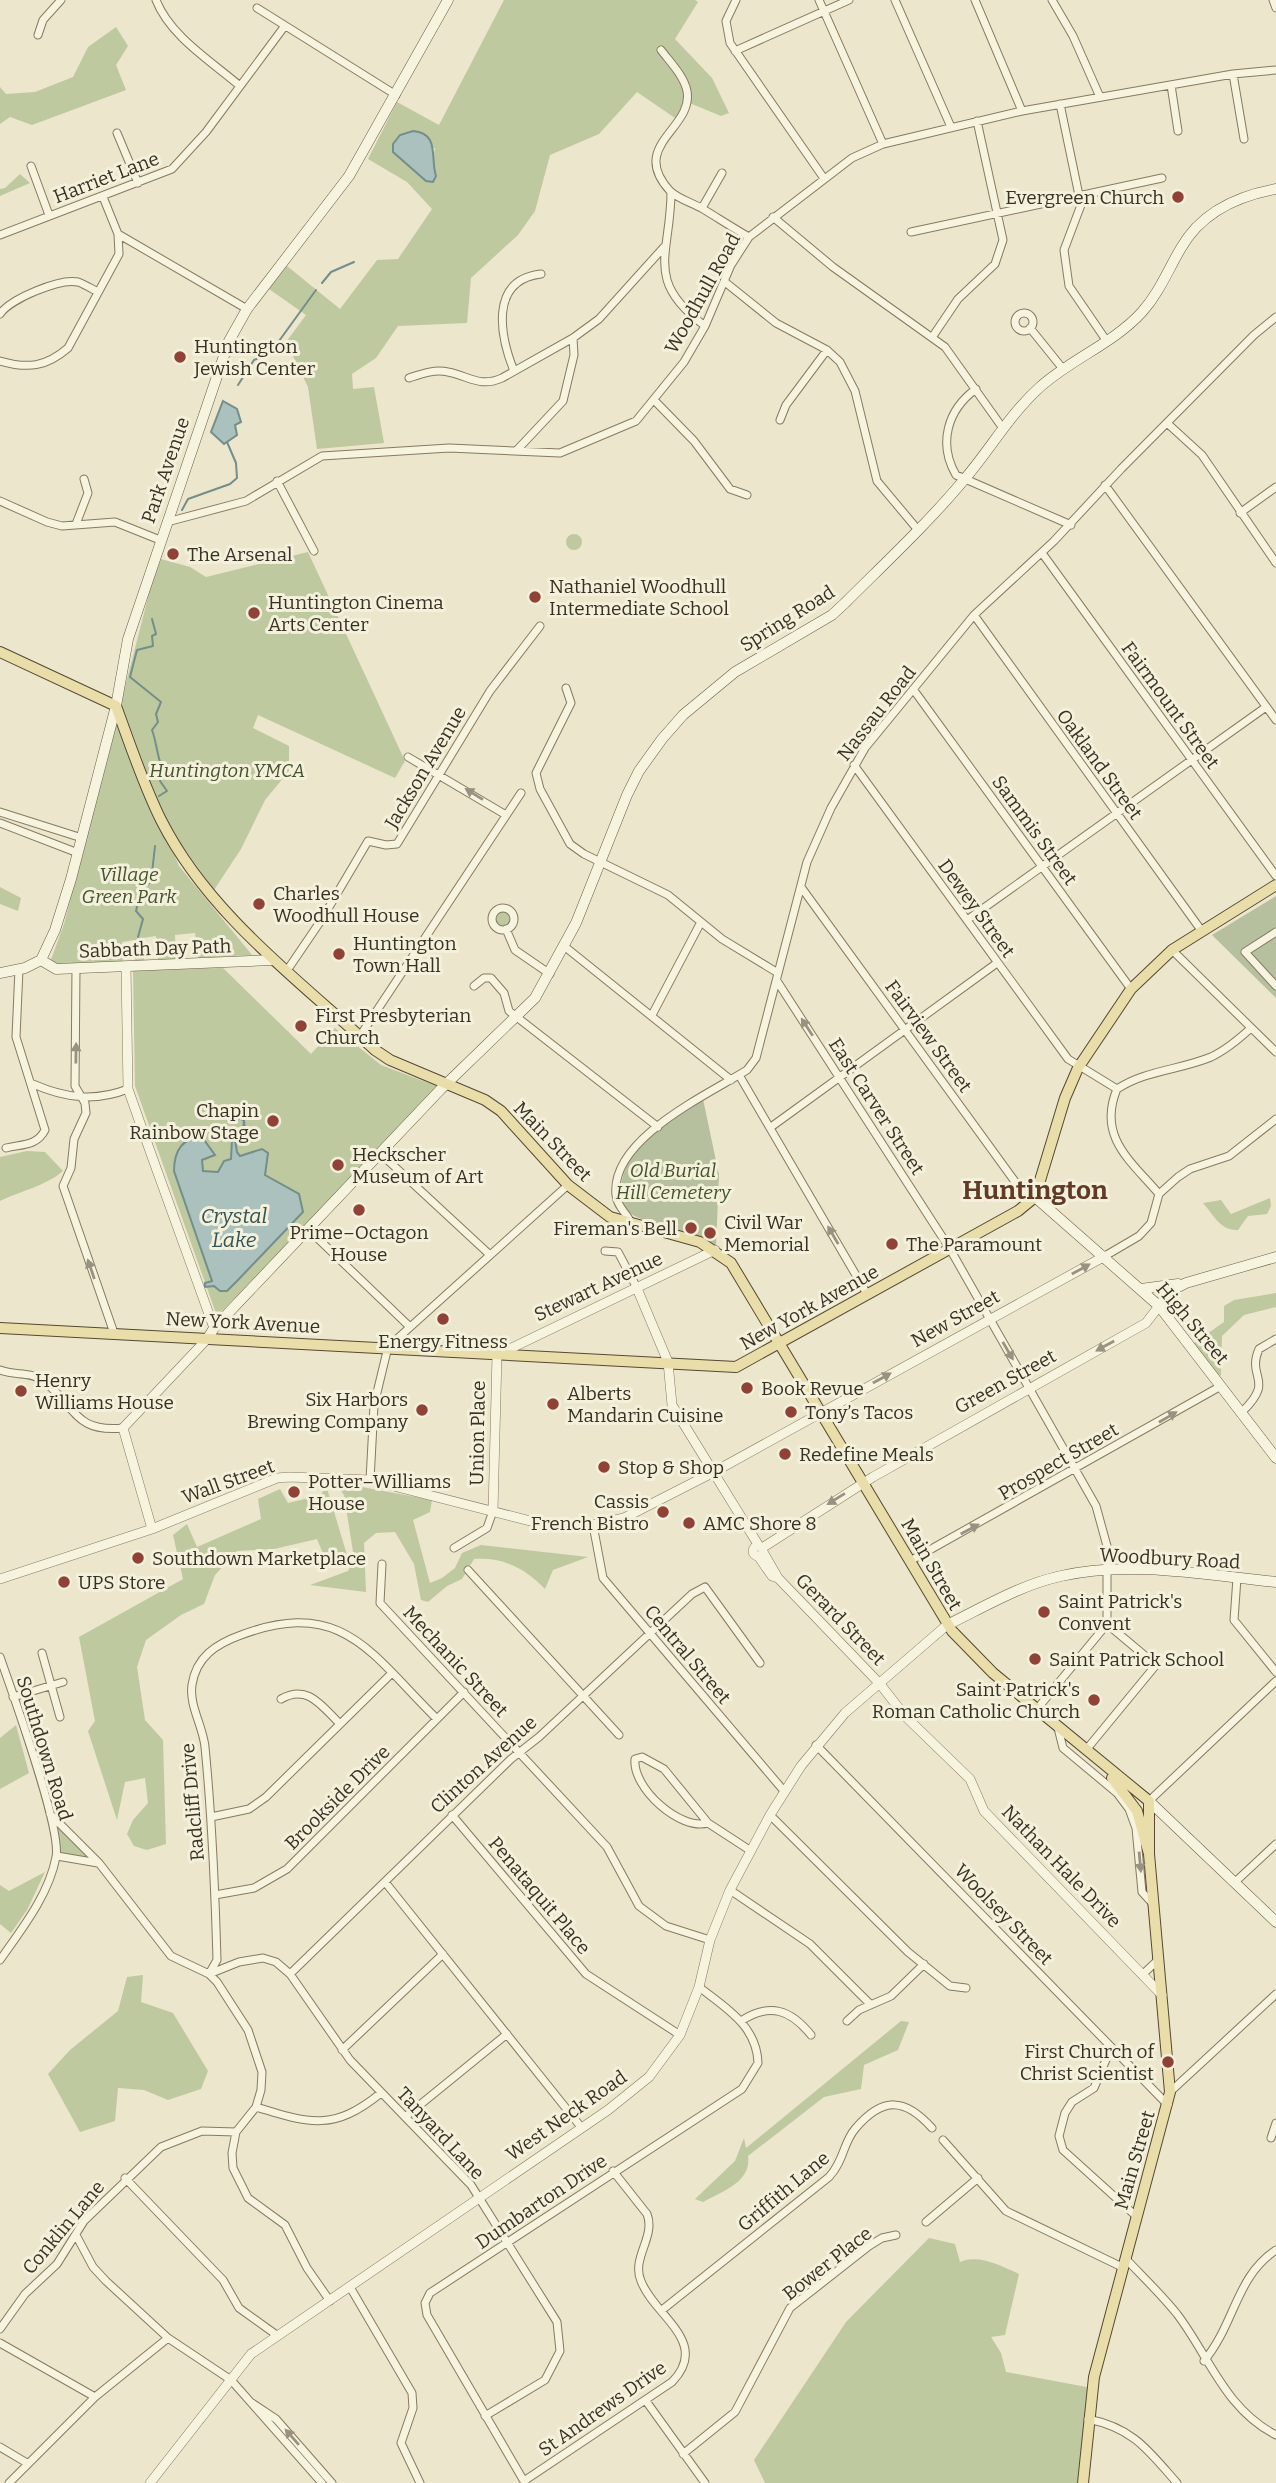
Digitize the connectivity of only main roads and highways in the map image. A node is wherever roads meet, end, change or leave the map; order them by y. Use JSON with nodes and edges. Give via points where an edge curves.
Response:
{"nodes":[{"id":1,"x":449,"y":0,"type":"edge"},
{"id":2,"x":1276,"y":189,"type":"edge"},
{"id":3,"x":0,"y":652,"type":"edge"},
{"id":4,"x":116,"y":706,"type":"junction"},
{"id":5,"x":1276,"y":885,"type":"edge"},
{"id":6,"x":41,"y":960,"type":"junction"},
{"id":7,"x":273,"y":960,"type":"junction"},
{"id":8,"x":56,"y":969,"type":"junction"},
{"id":9,"x":19,"y":970,"type":"junction"},
{"id":10,"x":0,"y":973,"type":"edge"},
{"id":11,"x":448,"y":1083,"type":"junction"},
{"id":12,"x":1035,"y":1197,"type":"junction"},
{"id":13,"x":1276,"y":1257,"type":"edge"},
{"id":14,"x":1186,"y":1283,"type":"junction"},
{"id":15,"x":1142,"y":1289,"type":"junction"},
{"id":16,"x":1159,"y":1306,"type":"junction"},
{"id":17,"x":0,"y":1328,"type":"edge"},
{"id":18,"x":211,"y":1334,"type":"junction"},
{"id":19,"x":781,"y":1342,"type":"junction"},
{"id":20,"x":1272,"y":1445,"type":"edge"},
{"id":21,"x":1276,"y":1458,"type":"edge"},
{"id":22,"x":1276,"y":1582,"type":"edge"},
{"id":23,"x":947,"y":1625,"type":"junction"},
{"id":24,"x":1090,"y":1754,"type":"junction"},
{"id":25,"x":1149,"y":1801,"type":"junction"},
{"id":26,"x":1149,"y":1854,"type":"junction"},
{"id":27,"x":1276,"y":1922,"type":"edge"},
{"id":28,"x":1083,"y":2483,"type":"edge"}],
"edges":[{"from":1,"to":4,"type":"main road","name":"Park Avenue","via":[[349,176],[247,309],[229,341],[128,639]]},
{"from":2,"to":11,"type":"main road","name":"Spring Road","via":[[1235,200],[1208,216],[1181,247],[1143,311],[1041,386],[1002,427],[965,479],[832,615],[735,672],[683,715],[639,771],[550,974],[520,1017]]},
{"from":3,"to":4,"type":"main road"},
{"from":4,"to":6,"type":"main road","name":"Park Avenue","via":[[78,853]]},
{"from":4,"to":7,"type":"main road","name":"Main Street","via":[[160,819],[213,897]]},
{"from":5,"to":12,"type":"main road","via":[[1172,950],[1131,989],[1078,1068]]},
{"from":6,"to":8,"type":"main road","name":"Sabbath Day Path"},
{"from":6,"to":9,"type":"main road"},
{"from":7,"to":8,"type":"main road","name":"Sabbath Day Path"},
{"from":7,"to":11,"type":"main road","name":"Main Street","via":[[390,1060]]},
{"from":8,"to":9,"type":"main road"},
{"from":9,"to":10,"type":"main road"},
{"from":11,"to":18,"type":"main road","name":"Spring Road"},
{"from":11,"to":19,"type":"main road","name":"Main Street","via":[[501,1111],[568,1185],[610,1217],[715,1250],[743,1278]]},
{"from":12,"to":15,"type":"main road","name":"High Street"},
{"from":12,"to":19,"type":"main road","name":"New York Avenue","via":[[1018,1212]]},
{"from":13,"to":14,"type":"main road"},
{"from":14,"to":15,"type":"main road"},
{"from":14,"to":16,"type":"main road","via":[[1172,1290]]},
{"from":15,"to":16,"type":"main road","name":"High Street"},
{"from":16,"to":20,"type":"main road","name":"High Street"},
{"from":17,"to":18,"type":"main road","name":"New York Avenue"},
{"from":18,"to":19,"type":"main road","name":"New York Avenue","via":[[736,1367]]},
{"from":19,"to":23,"type":"main road","name":"Main Street"},
{"from":20,"to":21,"type":"main road","name":"High Street"},
{"from":22,"to":23,"type":"main road","name":"Woodbury Road","via":[[1108,1570],[1042,1581]]},
{"from":23,"to":24,"type":"main road","name":"Main Street","via":[[971,1654]]},
{"from":24,"to":25,"type":"main road","name":"Main Street"},
{"from":24,"to":26,"type":"main road","name":"Main Street","via":[[1132,1803]]},
{"from":25,"to":26,"type":"main road","name":"Main Street"},
{"from":25,"to":27,"type":"main road"},
{"from":26,"to":28,"type":"main road","name":"Main Street","via":[[1170,2092],[1097,2365]]}]}
